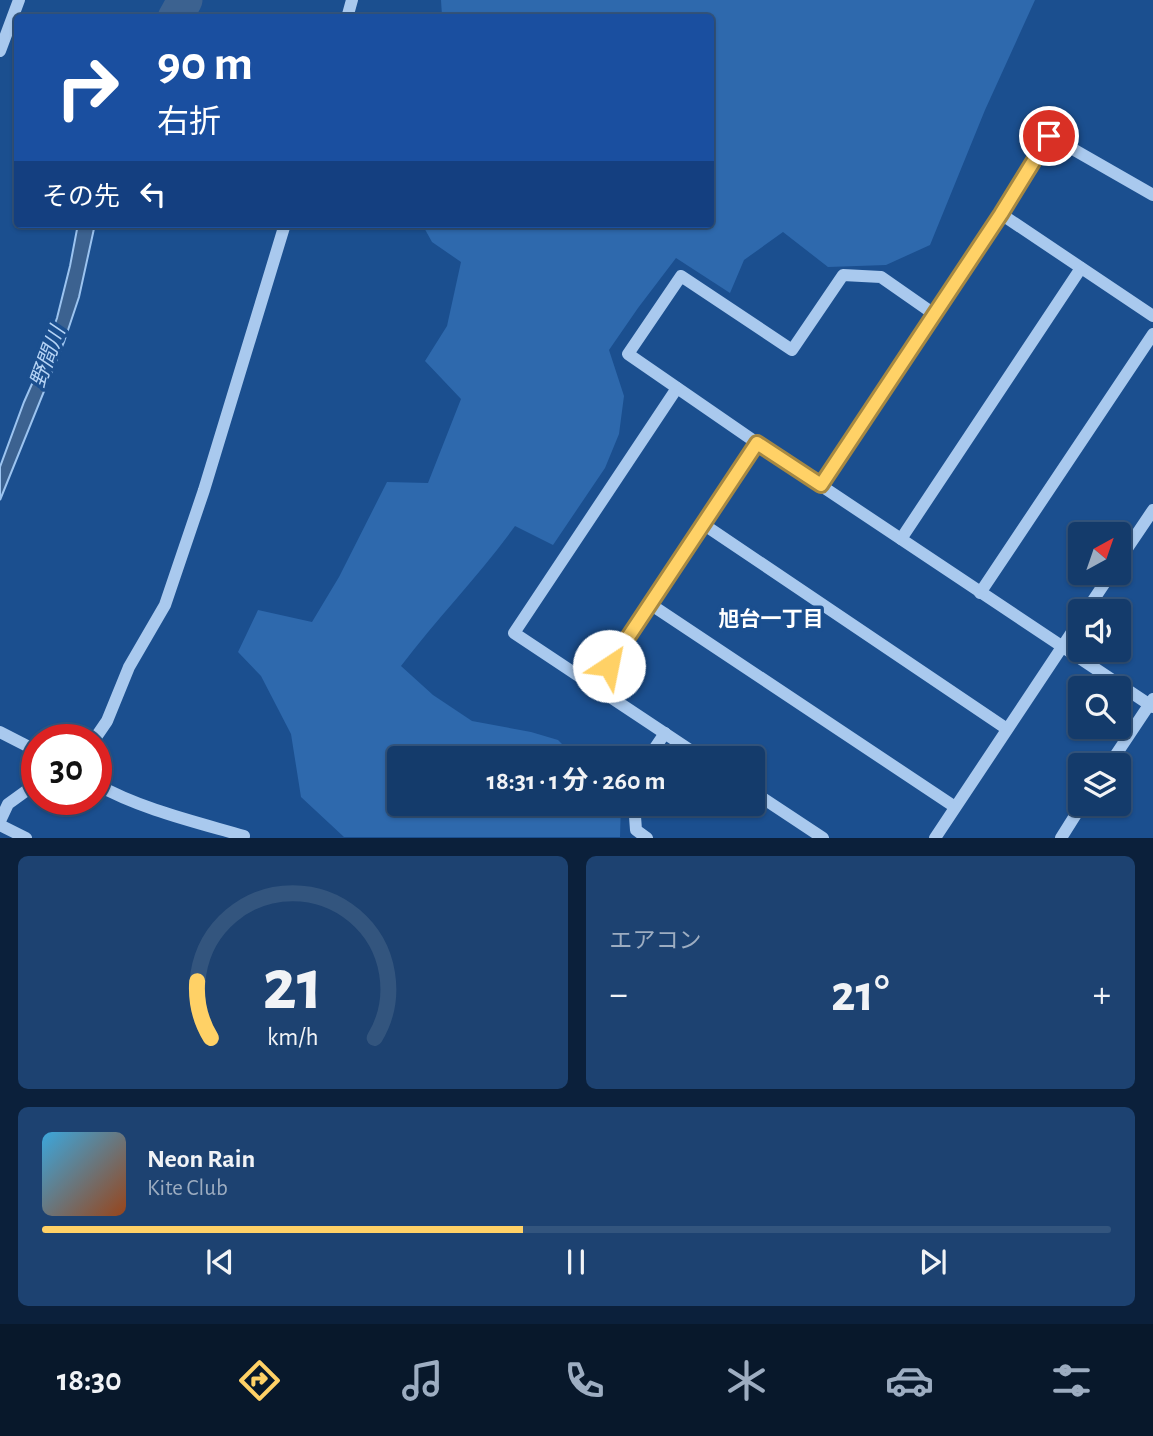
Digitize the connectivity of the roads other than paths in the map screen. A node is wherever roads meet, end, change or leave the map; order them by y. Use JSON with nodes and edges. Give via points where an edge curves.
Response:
{"nodes":[{"id":1,"x":19,"y":0,"type":"edge"},
{"id":2,"x":0,"y":51,"type":"edge"},
{"id":3,"x":1153,"y":195,"type":"edge"},
{"id":4,"x":1001,"y":214,"type":"junction"},
{"id":5,"x":284,"y":228,"type":"edge"},
{"id":6,"x":1081,"y":268,"type":"junction"},
{"id":7,"x":934,"y":314,"type":"junction"},
{"id":8,"x":1153,"y":316,"type":"edge"},
{"id":9,"x":1153,"y":334,"type":"edge"},
{"id":10,"x":677,"y":388,"type":"junction"},
{"id":11,"x":757,"y":443,"type":"junction"},
{"id":12,"x":821,"y":485,"type":"junction"},
{"id":13,"x":1153,"y":510,"type":"edge"},
{"id":14,"x":703,"y":524,"type":"junction"},
{"id":15,"x":901,"y":539,"type":"junction"},
{"id":16,"x":1131,"y":543,"type":"edge"},
{"id":17,"x":981,"y":593,"type":"junction"},
{"id":18,"x":650,"y":604,"type":"junction"},
{"id":19,"x":1068,"y":638,"type":"edge"},
{"id":20,"x":1062,"y":647,"type":"junction"},
{"id":21,"x":595,"y":687,"type":"junction"},
{"id":22,"x":1152,"y":704,"type":"edge"},
{"id":23,"x":105,"y":724,"type":"edge"},
{"id":24,"x":1007,"y":729,"type":"junction"},
{"id":25,"x":0,"y":732,"type":"edge"},
{"id":26,"x":665,"y":733,"type":"junction"},
{"id":27,"x":21,"y":743,"type":"edge"},
{"id":28,"x":656,"y":746,"type":"edge"},
{"id":29,"x":684,"y":746,"type":"edge"},
{"id":30,"x":1117,"y":753,"type":"edge"},
{"id":31,"x":21,"y":792,"type":"edge"},
{"id":32,"x":112,"y":792,"type":"edge"},
{"id":33,"x":765,"y":800,"type":"edge"},
{"id":34,"x":4,"y":802,"type":"edge"},
{"id":35,"x":955,"y":807,"type":"junction"},
{"id":36,"x":635,"y":816,"type":"edge"},
{"id":37,"x":1075,"y":816,"type":"edge"},
{"id":38,"x":0,"y":823,"type":"edge"},
{"id":39,"x":244,"y":836,"type":"edge"},
{"id":40,"x":26,"y":838,"type":"edge"},
{"id":41,"x":647,"y":838,"type":"edge"},
{"id":42,"x":822,"y":838,"type":"edge"},
{"id":43,"x":935,"y":838,"type":"edge"},
{"id":44,"x":1061,"y":838,"type":"edge"}],
"edges":[{"from":1,"to":2,"type":"street"},
{"from":3,"to":4,"type":"street","via":[[1049,136]]},
{"from":4,"to":6,"type":"street"},
{"from":4,"to":7,"type":"street"},
{"from":5,"to":23,"type":"street","via":[[165,605]]},
{"from":6,"to":8,"type":"street"},
{"from":6,"to":15,"type":"street"},
{"from":7,"to":10,"type":"street","via":[[881,278],[843,275],[792,350],[681,276],[628,355]]},
{"from":7,"to":12,"type":"street"},
{"from":9,"to":17,"type":"street"},
{"from":10,"to":11,"type":"street"},
{"from":10,"to":21,"type":"street","via":[[514,633]]},
{"from":11,"to":12,"type":"street"},
{"from":11,"to":14,"type":"street"},
{"from":12,"to":15,"type":"street"},
{"from":13,"to":16,"type":"street"},
{"from":14,"to":18,"type":"street"},
{"from":14,"to":24,"type":"street"},
{"from":15,"to":17,"type":"street"},
{"from":17,"to":20,"type":"street"},
{"from":18,"to":21,"type":"street"},
{"from":18,"to":35,"type":"street"},
{"from":19,"to":20,"type":"street"},
{"from":20,"to":22,"type":"street"},
{"from":20,"to":24,"type":"street"},
{"from":21,"to":26,"type":"street"},
{"from":22,"to":30,"type":"street"},
{"from":24,"to":35,"type":"street"},
{"from":25,"to":27,"type":"street"},
{"from":26,"to":28,"type":"street"},
{"from":26,"to":29,"type":"street"},
{"from":31,"to":34,"type":"street"},
{"from":32,"to":39,"type":"street"},
{"from":33,"to":42,"type":"street"},
{"from":34,"to":38,"type":"street"},
{"from":35,"to":43,"type":"street"},
{"from":36,"to":41,"type":"street","via":[[636,830]]},
{"from":37,"to":44,"type":"street"},
{"from":38,"to":40,"type":"street"}]}
